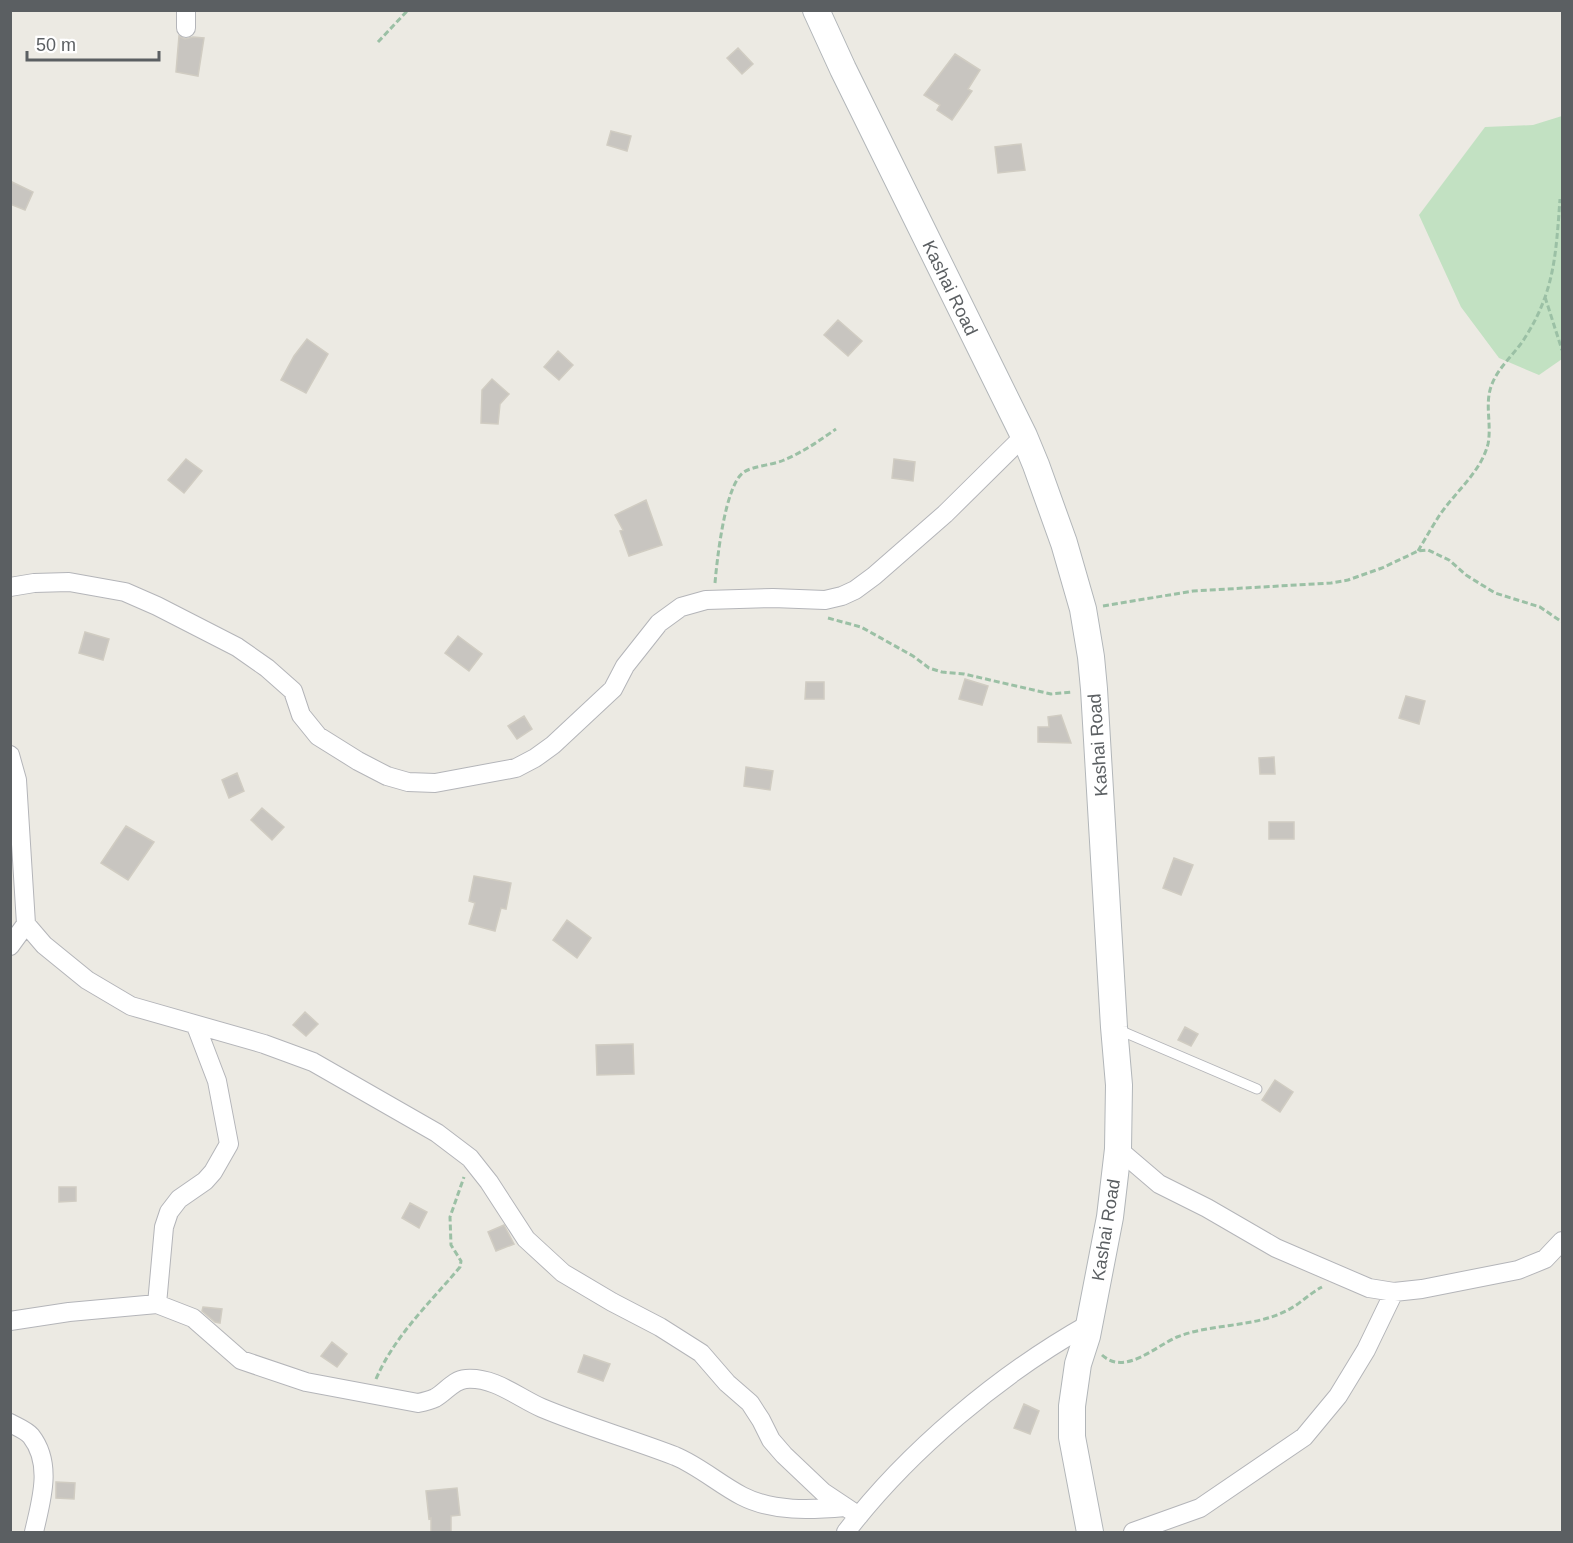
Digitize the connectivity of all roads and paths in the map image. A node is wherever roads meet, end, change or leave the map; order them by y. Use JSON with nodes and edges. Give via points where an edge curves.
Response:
{"nodes":[{"id":1,"x":408,"y":10,"type":"edge"},
{"id":2,"x":816,"y":10,"type":"edge"},
{"id":3,"x":378,"y":42,"type":"dead end"},
{"id":4,"x":1560,"y":200,"type":"dead end"},
{"id":5,"x":1545,"y":297,"type":"junction"},
{"id":6,"x":1563,"y":350,"type":"edge"},
{"id":7,"x":836,"y":429,"type":"dead end"},
{"id":8,"x":1024,"y":436,"type":"junction"},
{"id":9,"x":1418,"y":551,"type":"junction"},
{"id":10,"x":10,"y":587,"type":"edge"},
{"id":11,"x":713,"y":600,"type":"junction"},
{"id":12,"x":1083,"y":609,"type":"junction"},
{"id":13,"x":822,"y":617,"type":"dead end"},
{"id":14,"x":1563,"y":622,"type":"edge"},
{"id":15,"x":1094,"y":689,"type":"junction"},
{"id":16,"x":10,"y":754,"type":"edge"},
{"id":17,"x":26,"y":924,"type":"junction"},
{"id":18,"x":10,"y":946,"type":"edge"},
{"id":19,"x":196,"y":1026,"type":"junction"},
{"id":20,"x":1114,"y":1027,"type":"junction"},
{"id":21,"x":1257,"y":1089,"type":"dead end"},
{"id":22,"x":1118,"y":1149,"type":"junction"},
{"id":23,"x":470,"y":1158,"type":"junction"},
{"id":24,"x":1563,"y":1241,"type":"edge"},
{"id":25,"x":1342,"y":1276,"type":"junction"},
{"id":26,"x":1394,"y":1292,"type":"junction"},
{"id":27,"x":157,"y":1304,"type":"junction"},
{"id":28,"x":10,"y":1321,"type":"edge"},
{"id":29,"x":1088,"y":1330,"type":"junction"},
{"id":30,"x":369,"y":1395,"type":"junction"},
{"id":31,"x":10,"y":1423,"type":"edge"},
{"id":32,"x":852,"y":1511,"type":"junction"},
{"id":33,"x":34,"y":1533,"type":"edge"},
{"id":34,"x":846,"y":1533,"type":"edge"},
{"id":35,"x":1090,"y":1533,"type":"edge"},
{"id":36,"x":1133,"y":1533,"type":"edge"}],
"edges":[{"from":1,"to":3,"type":"path"},
{"from":2,"to":8,"type":"street","name":"Kashai Road"},
{"from":4,"to":5,"type":"path","via":[[1555,260]]},
{"from":5,"to":6,"type":"path"},
{"from":5,"to":9,"type":"path","via":[[1526,337],[1491,386],[1488,444],[1478,468],[1440,515]]},
{"from":7,"to":11,"type":"path","via":[[783,461],[744,472],[733,485]]},
{"from":8,"to":11,"type":"street","via":[[945,514],[855,590],[825,600]]},
{"from":8,"to":12,"type":"street","name":"Kashai Road","via":[[1064,543]]},
{"from":9,"to":12,"type":"path","via":[[1382,568],[1331,583],[1193,591]]},
{"from":9,"to":14,"type":"path","via":[[1436,553],[1495,593],[1540,607]]},
{"from":10,"to":11,"type":"street","via":[[69,582],[125,592],[157,606],[237,646],[267,668],[293,691],[301,715],[318,736],[387,776],[435,783],[516,768],[535,758],[613,689],[625,666],[659,623],[681,607]]},
{"from":12,"to":15,"type":"street","name":"Kashai Road"},
{"from":13,"to":15,"type":"path","via":[[861,627],[942,672],[1051,694]]},
{"from":15,"to":20,"type":"street","name":"Kashai Road"},
{"from":16,"to":17,"type":"street","via":[[17,780]]},
{"from":17,"to":18,"type":"street"},
{"from":17,"to":19,"type":"street","via":[[44,945],[96,985],[131,1006]]},
{"from":19,"to":23,"type":"street","via":[[313,1062],[437,1133]]},
{"from":19,"to":27,"type":"street","via":[[217,1081],[229,1144],[213,1172],[169,1212],[164,1227]]},
{"from":20,"to":21,"type":"lane"},
{"from":20,"to":22,"type":"street","name":"Kashai Road","via":[[1119,1085]]},
{"from":22,"to":25,"type":"street","via":[[1159,1184],[1276,1248]]},
{"from":22,"to":29,"type":"street","name":"Kashai Road","via":[[1110,1216]]},
{"from":23,"to":30,"type":"path","via":[[450,1217],[451,1245],[460,1267],[402,1335],[382,1365]]},
{"from":23,"to":32,"type":"street","via":[[526,1239],[563,1273],[701,1353],[750,1403],[784,1455],[823,1492]]},
{"from":24,"to":26,"type":"street","via":[[1545,1258],[1518,1270]]},
{"from":25,"to":26,"type":"street","via":[[1369,1288]]},
{"from":25,"to":29,"type":"path","via":[[1288,1310],[1265,1319],[1188,1333],[1128,1363],[1107,1359],[1097,1350]]},
{"from":26,"to":36,"type":"street","via":[[1338,1396],[1304,1437],[1200,1508]]},
{"from":27,"to":28,"type":"street"},
{"from":27,"to":30,"type":"street","via":[[193,1318],[241,1360],[306,1382]]},
{"from":29,"to":32,"type":"street","via":[[1056,1342],[987,1392]]},
{"from":29,"to":35,"type":"street","name":"Kashai Road","via":[[1077,1365],[1072,1437]]},
{"from":30,"to":32,"type":"street","via":[[418,1403],[435,1398],[463,1379],[493,1383],[576,1422],[680,1459],[760,1503],[805,1510]]},
{"from":31,"to":33,"type":"street","via":[[29,1434],[44,1471]]},
{"from":32,"to":34,"type":"street"}]}
